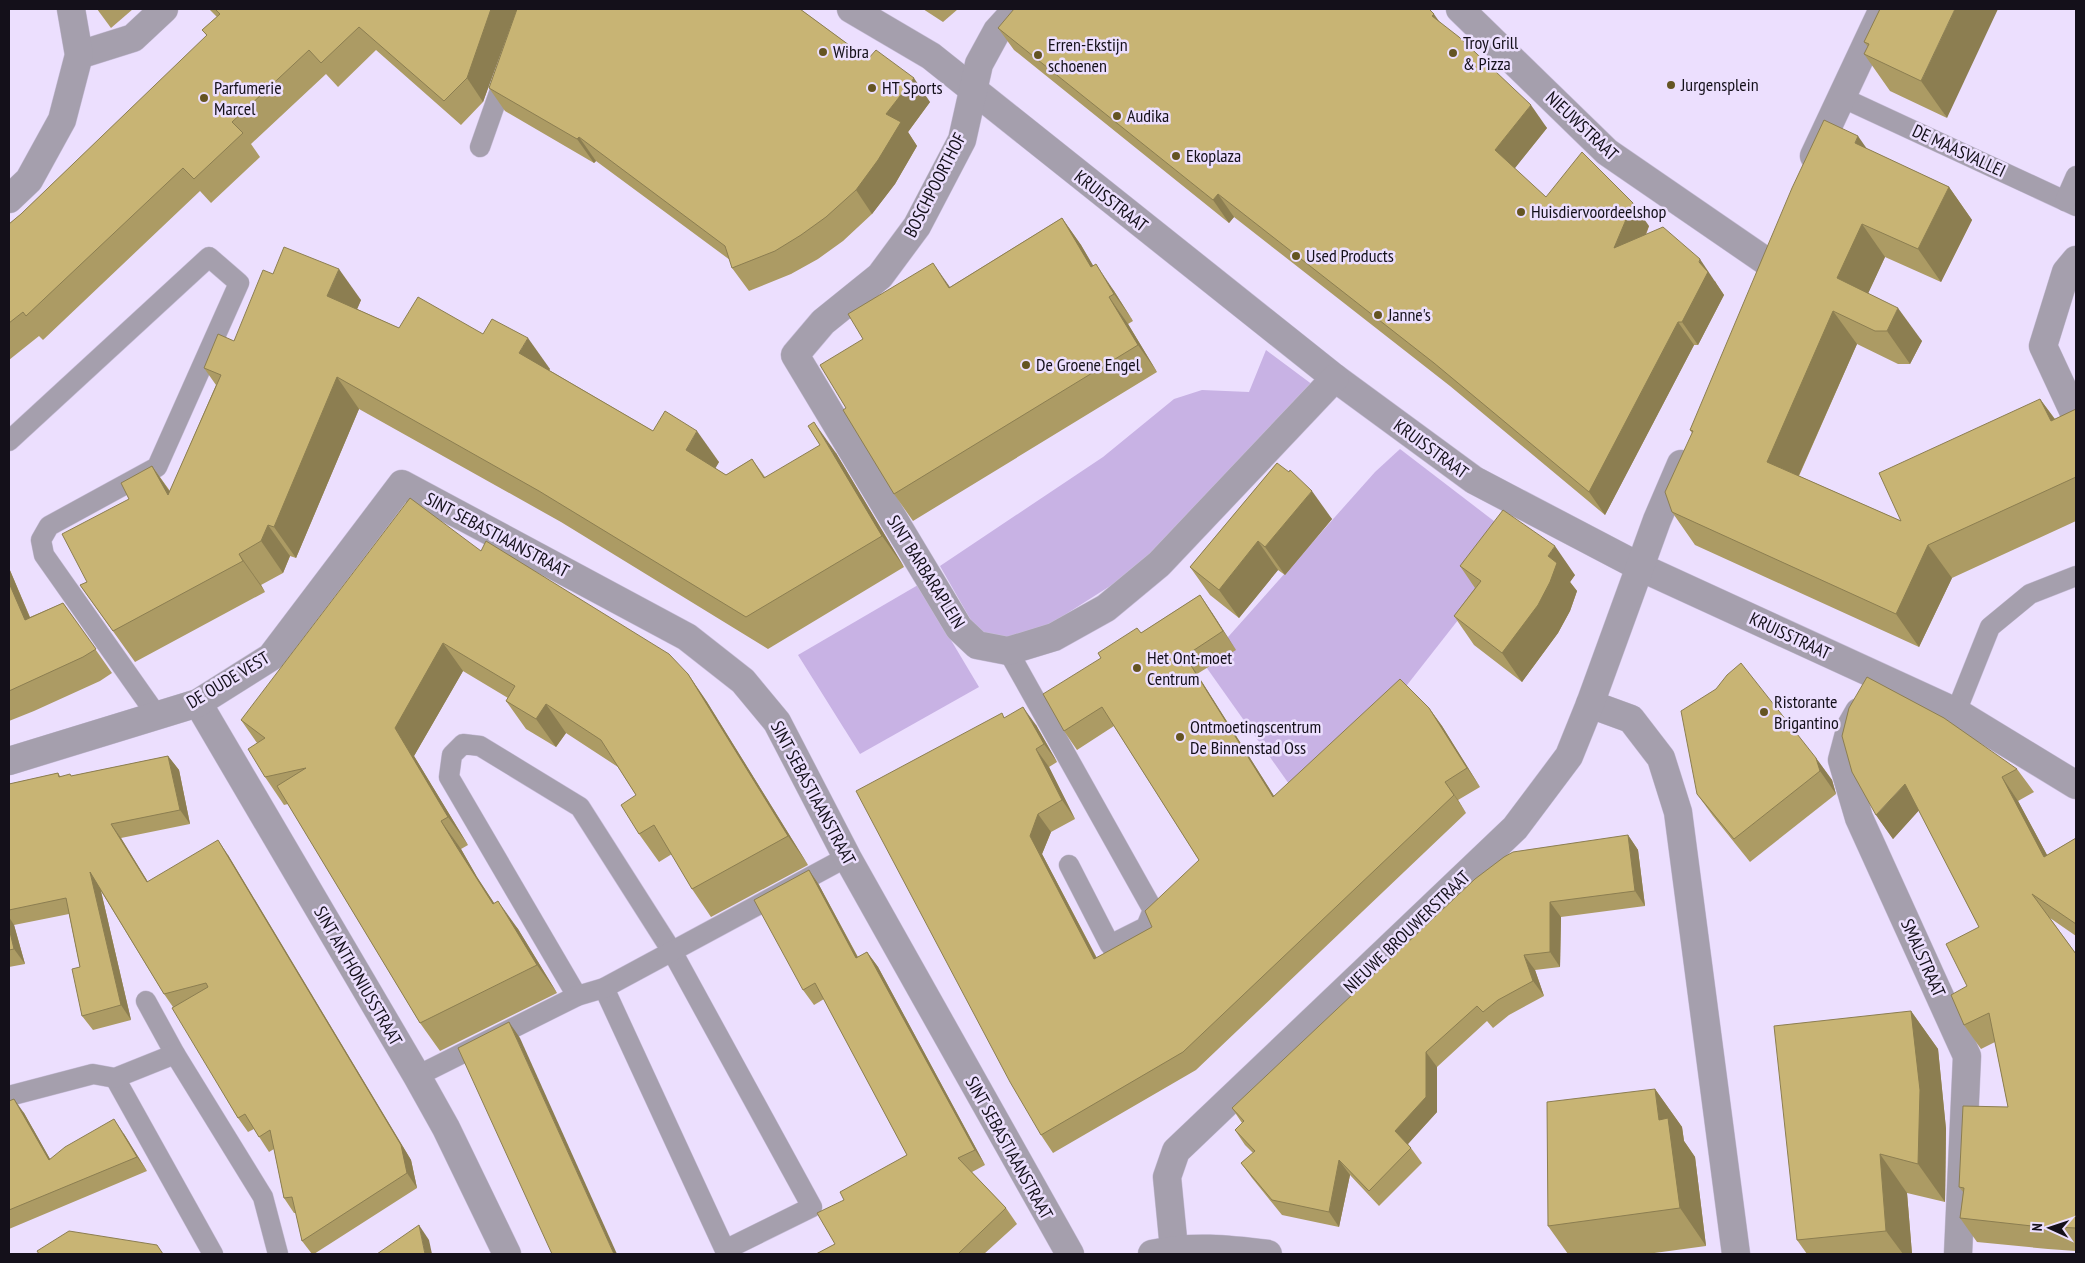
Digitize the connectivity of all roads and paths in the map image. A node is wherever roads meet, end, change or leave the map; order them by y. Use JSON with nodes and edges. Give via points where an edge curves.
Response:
{"nodes":[{"id":1,"x":71,"y":9,"type":"edge"},
{"id":2,"x":164,"y":9,"type":"edge"},
{"id":3,"x":851,"y":9,"type":"edge"},
{"id":4,"x":1017,"y":9,"type":"edge"},
{"id":5,"x":1460,"y":9,"type":"edge"},
{"id":6,"x":1883,"y":9,"type":"edge"},
{"id":7,"x":79,"y":55,"type":"junction"},
{"id":8,"x":513,"y":55,"type":"edge"},
{"id":9,"x":972,"y":90,"type":"junction"},
{"id":10,"x":1841,"y":97,"type":"junction"},
{"id":11,"x":480,"y":147,"type":"dead end"},
{"id":12,"x":1806,"y":175,"type":"edge"},
{"id":13,"x":2076,"y":176,"type":"edge"},
{"id":14,"x":9,"y":199,"type":"edge"},
{"id":15,"x":2071,"y":203,"type":"edge"},
{"id":16,"x":1779,"y":236,"type":"edge"},
{"id":17,"x":1767,"y":262,"type":"junction"},
{"id":18,"x":2075,"y":265,"type":"edge"},
{"id":19,"x":1756,"y":288,"type":"edge"},
{"id":20,"x":795,"y":355,"type":"joint"},
{"id":21,"x":1335,"y":378,"type":"junction"},
{"id":22,"x":2076,"y":417,"type":"edge"},
{"id":23,"x":1691,"y":440,"type":"edge"},
{"id":24,"x":9,"y":441,"type":"edge"},
{"id":25,"x":402,"y":484,"type":"joint"},
{"id":26,"x":1640,"y":567,"type":"junction"},
{"id":27,"x":2076,"y":576,"type":"edge"},
{"id":28,"x":1008,"y":651,"type":"junction"},
{"id":29,"x":1879,"y":677,"type":"junction"},
{"id":30,"x":198,"y":703,"type":"junction"},
{"id":31,"x":1590,"y":704,"type":"junction"},
{"id":32,"x":1956,"y":712,"type":"junction"},
{"id":33,"x":158,"y":717,"type":"junction"},
{"id":34,"x":9,"y":761,"type":"edge"},
{"id":35,"x":2076,"y":785,"type":"edge"},
{"id":36,"x":848,"y":857,"type":"junction"},
{"id":37,"x":1069,"y":866,"type":"dead end"},
{"id":38,"x":673,"y":952,"type":"junction"},
{"id":39,"x":604,"y":988,"type":"junction"},
{"id":40,"x":577,"y":996,"type":"junction"},
{"id":41,"x":146,"y":1002,"type":"dead end"},
{"id":42,"x":175,"y":1054,"type":"junction"},
{"id":43,"x":417,"y":1076,"type":"junction"},
{"id":44,"x":116,"y":1078,"type":"junction"},
{"id":45,"x":9,"y":1096,"type":"edge"},
{"id":46,"x":1163,"y":1252,"type":"edge"},
{"id":47,"x":213,"y":1254,"type":"edge"},
{"id":48,"x":278,"y":1254,"type":"edge"},
{"id":49,"x":507,"y":1254,"type":"edge"},
{"id":50,"x":1070,"y":1254,"type":"edge"},
{"id":51,"x":1268,"y":1254,"type":"edge"},
{"id":52,"x":1736,"y":1254,"type":"edge"},
{"id":53,"x":1958,"y":1254,"type":"edge"}],
"edges":[{"from":1,"to":7,"type":"street"},
{"from":2,"to":7,"type":"street","via":[[133,38]]},
{"from":3,"to":9,"type":"street","name":"KRUISSTRAAT","via":[[931,56]]},
{"from":4,"to":9,"type":"street","name":"BOSCHPOORTHOF","via":[[997,31],[979,64]]},
{"from":5,"to":17,"type":"street","name":"NIEUWSTRAAT","via":[[1607,152]]},
{"from":6,"to":10,"type":"street"},
{"from":7,"to":14,"type":"street","via":[[62,120],[29,180]]},
{"from":8,"to":11,"type":"lane"},
{"from":9,"to":20,"type":"street","name":"BOSCHPOORTHOF","via":[[962,140],[917,226],[880,276],[823,322]]},
{"from":9,"to":21,"type":"street","name":"KRUISSTRAAT"},
{"from":10,"to":12,"type":"street"},
{"from":10,"to":15,"type":"lane","name":"DE MAASVALLEI"},
{"from":13,"to":15,"type":"lane"},
{"from":16,"to":17,"type":"street"},
{"from":17,"to":19,"type":"street"},
{"from":18,"to":22,"type":"street","via":[[2066,272],[2043,346]]},
{"from":20,"to":28,"type":"street","name":"SINT BARBARAPLEIN","via":[[959,628],[977,645]]},
{"from":21,"to":26,"type":"street","name":"KRUISSTRAAT","via":[[1474,480]]},
{"from":21,"to":28,"type":"street","name":"SINT BARBARAPLEIN","via":[[1159,564],[1114,602],[1054,637]]},
{"from":23,"to":26,"type":"street","name":"NIEUWE BROUWERSTRAAT"},
{"from":24,"to":33,"type":"lane","via":[[210,257],[239,283],[157,468],[49,526],[41,540],[44,555]]},
{"from":25,"to":30,"type":"street","name":"DE OUDE VEST","via":[[271,657]]},
{"from":25,"to":36,"type":"street","name":"SINT SEBASTIAANSTRAAT","via":[[687,637],[743,681],[777,722]]},
{"from":26,"to":29,"type":"street","name":"KRUISSTRAAT"},
{"from":26,"to":31,"type":"street","name":"NIEUWE BROUWERSTRAAT"},
{"from":27,"to":32,"type":"lane","via":[[2030,594],[1990,627]]},
{"from":28,"to":37,"type":"lane","via":[[1153,910],[1146,927],[1110,945]]},
{"from":29,"to":32,"type":"street","name":"KRUISSTRAAT"},
{"from":29,"to":53,"type":"street","name":"SMALSTRAAT","via":[[1851,726],[1842,760],[1859,818],[1967,1056]]},
{"from":30,"to":33,"type":"street","name":"DE OUDE VEST"},
{"from":30,"to":43,"type":"street","name":"SINT ANTHONIUSSTRAAT"},
{"from":31,"to":46,"type":"street","name":"NIEUWE BROUWERSTRAAT","via":[[1569,756],[1515,828],[1176,1152],[1167,1177]]},
{"from":31,"to":52,"type":"street","via":[[1631,719],[1661,758],[1678,812]]},
{"from":32,"to":35,"type":"street","name":"KRUISSTRAAT"},
{"from":33,"to":34,"type":"street","name":"DE OUDE VEST"},
{"from":36,"to":38,"type":"lane"},
{"from":36,"to":50,"type":"street","name":"SINT SEBASTIAANSTRAAT"},
{"from":38,"to":39,"type":"lane"},
{"from":38,"to":39,"type":"lane","via":[[812,1207],[725,1250]]},
{"from":38,"to":40,"type":"lane","via":[[580,807],[480,746],[463,744],[452,755],[450,777]]},
{"from":39,"to":40,"type":"lane"},
{"from":40,"to":43,"type":"lane"},
{"from":41,"to":42,"type":"lane"},
{"from":42,"to":44,"type":"lane"},
{"from":42,"to":48,"type":"lane","via":[[263,1197]]},
{"from":43,"to":49,"type":"street","name":"SINT ANTHONIUSSTRAAT"},
{"from":44,"to":45,"type":"lane","via":[[93,1074]]},
{"from":44,"to":47,"type":"lane"},
{"from":46,"to":51,"type":"street","via":[[1226,1248]]}]}
